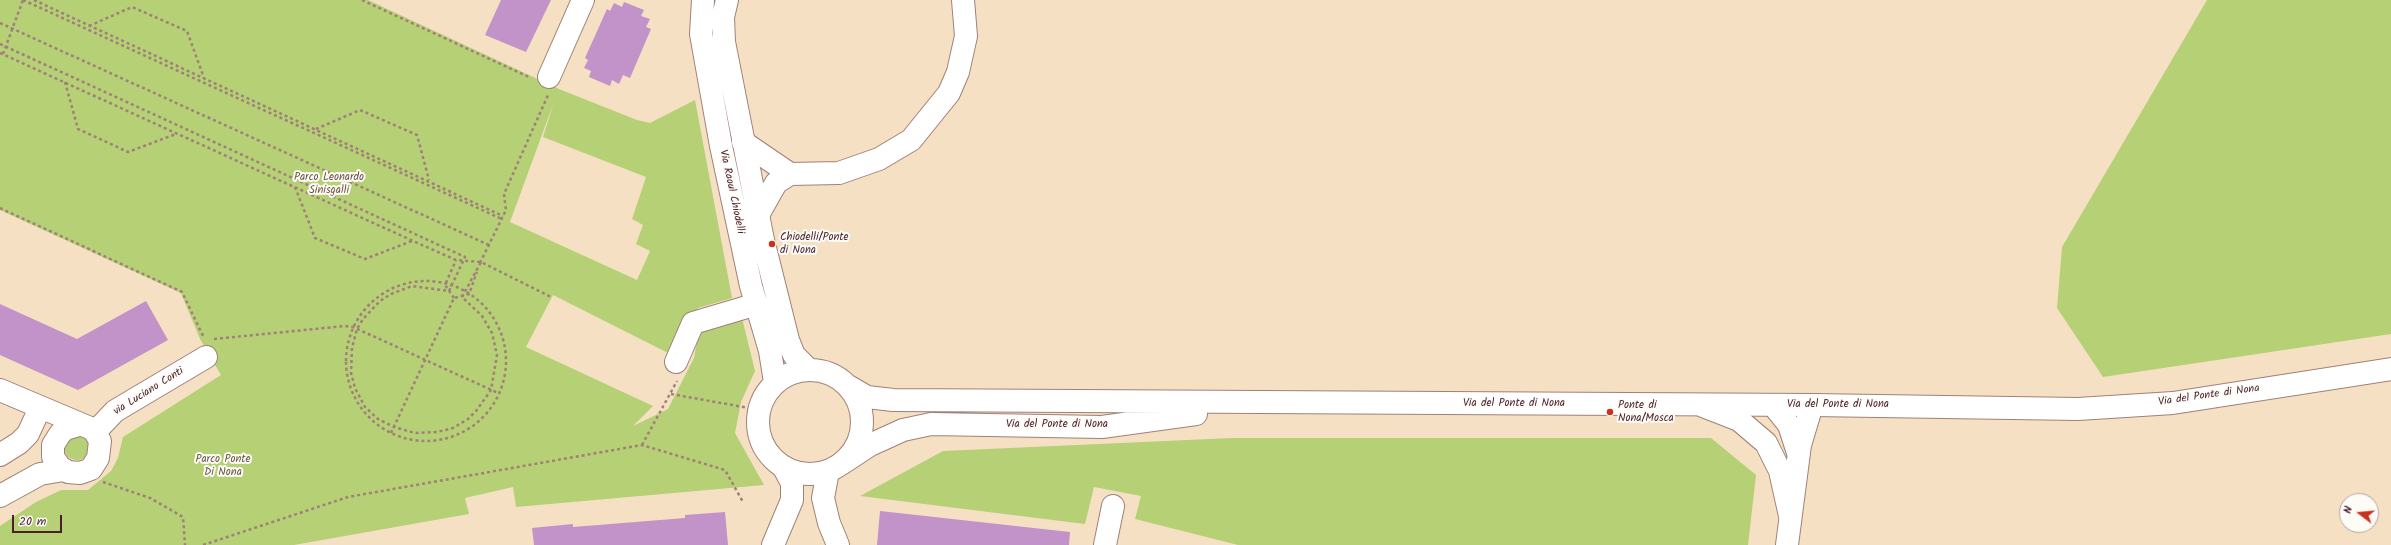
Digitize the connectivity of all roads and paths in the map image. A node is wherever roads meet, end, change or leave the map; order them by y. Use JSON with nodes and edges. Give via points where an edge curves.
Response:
{"nodes":[{"id":1,"x":23,"y":0,"type":"edge"},
{"id":2,"x":34,"y":0,"type":"edge"},
{"id":3,"x":362,"y":0,"type":"edge"},
{"id":4,"x":584,"y":0,"type":"edge"},
{"id":5,"x":703,"y":0,"type":"edge"},
{"id":6,"x":726,"y":0,"type":"edge"},
{"id":7,"x":963,"y":0,"type":"edge"},
{"id":8,"x":0,"y":23,"type":"edge"},
{"id":9,"x":88,"y":26,"type":"junction"},
{"id":10,"x":14,"y":29,"type":"junction"},
{"id":11,"x":0,"y":44,"type":"edge"},
{"id":12,"x":6,"y":47,"type":"junction"},
{"id":13,"x":1,"y":54,"type":"edge"},
{"id":14,"x":204,"y":78,"type":"junction"},
{"id":15,"x":541,"y":78,"type":"junction"},
{"id":16,"x":65,"y":82,"type":"junction"},
{"id":17,"x":316,"y":129,"type":"junction"},
{"id":18,"x":176,"y":134,"type":"junction"},
{"id":19,"x":743,"y":142,"type":"junction"},
{"id":20,"x":790,"y":174,"type":"junction"},
{"id":21,"x":429,"y":180,"type":"junction"},
{"id":22,"x":295,"y":188,"type":"junction"},
{"id":23,"x":0,"y":208,"type":"edge"},
{"id":24,"x":758,"y":215,"type":"junction"},
{"id":25,"x":502,"y":217,"type":"junction"},
{"id":26,"x":413,"y":241,"type":"junction"},
{"id":27,"x":489,"y":245,"type":"junction"},
{"id":28,"x":456,"y":260,"type":"junction"},
{"id":29,"x":464,"y":260,"type":"junction"},
{"id":30,"x":481,"y":262,"type":"junction"},
{"id":31,"x":445,"y":285,"type":"junction"},
{"id":32,"x":452,"y":287,"type":"junction"},
{"id":33,"x":449,"y":291,"type":"junction"},
{"id":34,"x":465,"y":292,"type":"junction"},
{"id":35,"x":469,"y":294,"type":"junction"},
{"id":36,"x":462,"y":296,"type":"junction"},
{"id":37,"x":551,"y":297,"type":"dead end"},
{"id":38,"x":454,"y":298,"type":"junction"},
{"id":39,"x":757,"y":304,"type":"junction"},
{"id":40,"x":353,"y":327,"type":"junction"},
{"id":41,"x":357,"y":329,"type":"junction"},
{"id":42,"x":206,"y":357,"type":"dead end"},
{"id":43,"x":425,"y":360,"type":"junction"},
{"id":44,"x":676,"y":362,"type":"dead end"},
{"id":45,"x":2391,"y":369,"type":"edge"},
{"id":46,"x":809,"y":370,"type":"junction"},
{"id":47,"x":775,"y":382,"type":"junction"},
{"id":48,"x":848,"y":386,"type":"junction"},
{"id":49,"x":0,"y":390,"type":"edge"},
{"id":50,"x":491,"y":390,"type":"junction"},
{"id":51,"x":498,"y":393,"type":"junction"},
{"id":52,"x":672,"y":394,"type":"dead end"},
{"id":53,"x":1282,"y":403,"type":"junction"},
{"id":54,"x":1812,"y":404,"type":"junction"},
{"id":55,"x":1773,"y":405,"type":"junction"},
{"id":56,"x":1703,"y":406,"type":"junction"},
{"id":57,"x":40,"y":408,"type":"junction"},
{"id":58,"x":749,"y":408,"type":"dead end"},
{"id":59,"x":394,"y":427,"type":"junction"},
{"id":60,"x":87,"y":428,"type":"junction"},
{"id":61,"x":391,"y":433,"type":"junction"},
{"id":62,"x":56,"y":439,"type":"junction"},
{"id":63,"x":1766,"y":443,"type":"junction"},
{"id":64,"x":0,"y":455,"type":"edge"},
{"id":65,"x":1799,"y":456,"type":"junction"},
{"id":66,"x":835,"y":467,"type":"junction"},
{"id":67,"x":784,"y":468,"type":"junction"},
{"id":68,"x":64,"y":470,"type":"junction"},
{"id":69,"x":101,"y":480,"type":"dead end"},
{"id":70,"x":0,"y":496,"type":"edge"},
{"id":71,"x":743,"y":502,"type":"dead end"},
{"id":72,"x":1113,"y":506,"type":"dead end"},
{"id":73,"x":1790,"y":516,"type":"junction"},
{"id":74,"x":186,"y":545,"type":"edge"},
{"id":75,"x":203,"y":545,"type":"edge"},
{"id":76,"x":773,"y":545,"type":"edge"},
{"id":77,"x":838,"y":545,"type":"edge"},
{"id":78,"x":1105,"y":545,"type":"edge"},
{"id":79,"x":1787,"y":545,"type":"edge"}],
"edges":[{"from":1,"to":10,"type":"path"},
{"from":1,"to":25,"type":"path"},
{"from":2,"to":9,"type":"path"},
{"from":3,"to":15,"type":"path"},
{"from":4,"to":15,"type":"main road"},
{"from":5,"to":39,"type":"main road","name":"Via Raoul Chiodelli","via":[[701,34],[721,146]]},
{"from":6,"to":19,"type":"main road","name":"Via Raoul Chiodelli","via":[[723,17],[724,42]]},
{"from":7,"to":20,"type":"main road","via":[[966,36],[958,72],[949,93],[911,140],[879,159],[839,173]]},
{"from":8,"to":10,"type":"path"},
{"from":9,"to":14,"type":"path"},
{"from":9,"to":14,"type":"path","via":[[132,7],[187,31]]},
{"from":10,"to":12,"type":"path"},
{"from":10,"to":27,"type":"path"},
{"from":11,"to":12,"type":"path"},
{"from":12,"to":13,"type":"path"},
{"from":12,"to":29,"type":"path","via":[[465,257]]},
{"from":13,"to":16,"type":"path"},
{"from":14,"to":17,"type":"path"},
{"from":15,"to":25,"type":"path","via":[[552,85],[504,194],[506,210]]},
{"from":16,"to":18,"type":"path"},
{"from":16,"to":18,"type":"path","via":[[78,129],[128,152]]},
{"from":17,"to":21,"type":"path"},
{"from":17,"to":21,"type":"path","via":[[360,110],[417,135]]},
{"from":18,"to":22,"type":"path"},
{"from":19,"to":20,"type":"main road"},
{"from":19,"to":24,"type":"main road","name":"Via Raoul Chiodelli"},
{"from":20,"to":24,"type":"main road","via":[[776,184]]},
{"from":21,"to":25,"type":"path"},
{"from":22,"to":26,"type":"path"},
{"from":22,"to":26,"type":"path","via":[[315,238],[366,259]]},
{"from":23,"to":40,"type":"path","via":[[182,292],[204,339]]},
{"from":24,"to":46,"type":"main road","name":"Via Raoul Chiodelli","via":[[788,340],[794,355]]},
{"from":25,"to":27,"type":"path"},
{"from":26,"to":28,"type":"path"},
{"from":27,"to":30,"type":"path"},
{"from":28,"to":29,"type":"path"},
{"from":28,"to":31,"type":"path"},
{"from":29,"to":30,"type":"path"},
{"from":29,"to":32,"type":"path"},
{"from":30,"to":34,"type":"path"},
{"from":30,"to":35,"type":"path"},
{"from":30,"to":37,"type":"path"},
{"from":31,"to":32,"type":"path"},
{"from":31,"to":33,"type":"path"},
{"from":31,"to":40,"type":"path","via":[[436,281],[411,282],[387,290],[367,306]]},
{"from":32,"to":33,"type":"path"},
{"from":32,"to":34,"type":"path"},
{"from":33,"to":38,"type":"path"},
{"from":33,"to":41,"type":"path","via":[[412,286],[391,294],[380,301]]},
{"from":34,"to":35,"type":"path"},
{"from":34,"to":36,"type":"path"},
{"from":35,"to":36,"type":"path"},
{"from":35,"to":51,"type":"path","via":[[483,304],[498,327],[506,353],[504,378]]},
{"from":36,"to":38,"type":"path"},
{"from":36,"to":50,"type":"path","via":[[482,316],[492,333],[497,355]]},
{"from":38,"to":43,"type":"path"},
{"from":39,"to":44,"type":"main road","via":[[693,323]]},
{"from":39,"to":47,"type":"main road","name":"Via Raoul Chiodelli","via":[[770,351]]},
{"from":40,"to":41,"type":"path"},
{"from":40,"to":61,"type":"path","via":[[345,353],[348,380],[358,405],[377,425]]},
{"from":41,"to":43,"type":"path"},
{"from":41,"to":59,"type":"path","via":[[350,373],[355,388],[365,407],[378,419]]},
{"from":42,"to":60,"type":"main road","name":"via Luciano Conti"},
{"from":43,"to":50,"type":"path"},
{"from":43,"to":59,"type":"path"},
{"from":45,"to":54,"type":"main road","name":"Via del Ponte di Nona","via":[[2173,403],[2078,409]]},
{"from":46,"to":47,"type":"main road","via":[[791,373]]},
{"from":46,"to":48,"type":"main road","via":[[823,371],[837,377]]},
{"from":47,"to":67,"type":"main road","via":[[760,406],[758,427],[764,448]]},
{"from":48,"to":53,"type":"main road","name":"Via del Ponte di Nona","via":[[867,397],[885,400]]},
{"from":48,"to":66,"type":"main road","via":[[861,412],[862,426],[851,453]]},
{"from":49,"to":57,"type":"main road"},
{"from":50,"to":51,"type":"path"},
{"from":50,"to":59,"type":"path","via":[[468,419],[453,428],[415,433]]},
{"from":51,"to":61,"type":"path","via":[[495,402],[477,423],[454,436],[427,442],[400,438]]},
{"from":52,"to":58,"type":"path"},
{"from":53,"to":56,"type":"main road","name":"Via del Ponte di Nona"},
{"from":53,"to":66,"type":"main road","name":"Via del Ponte di Nona","via":[[1102,427],[931,424],[903,430],[870,445]]},
{"from":54,"to":55,"type":"main road","name":"Via del Ponte di Nona"},
{"from":54,"to":65,"type":"main road"},
{"from":55,"to":56,"type":"main road","name":"Via del Ponte di Nona"},
{"from":55,"to":63,"type":"main road"},
{"from":55,"to":65,"type":"main road","via":[[1789,425]]},
{"from":56,"to":63,"type":"main road","via":[[1739,420]]},
{"from":57,"to":60,"type":"main road"},
{"from":57,"to":62,"type":"main road"},
{"from":57,"to":64,"type":"main road","via":[[28,434]]},
{"from":59,"to":61,"type":"path"},
{"from":60,"to":62,"type":"main road","via":[[65,429]]},
{"from":60,"to":68,"type":"main road","via":[[100,441],[96,464],[80,473]]},
{"from":62,"to":68,"type":"main road","via":[[53,457]]},
{"from":63,"to":73,"type":"main road","via":[[1780,471]]},
{"from":65,"to":73,"type":"main road"},
{"from":66,"to":67,"type":"main road","via":[[813,474],[798,473]]},
{"from":66,"to":77,"type":"main road","via":[[823,498]]},
{"from":67,"to":76,"type":"main road","via":[[792,483],[792,500]]},
{"from":68,"to":70,"type":"main road","via":[[40,474]]},
{"from":69,"to":74,"type":"path","via":[[122,490],[150,498],[183,517]]},
{"from":71,"to":75,"type":"path","via":[[725,470],[642,445],[348,497]]},
{"from":72,"to":78,"type":"main road"},
{"from":73,"to":79,"type":"main road"}]}
